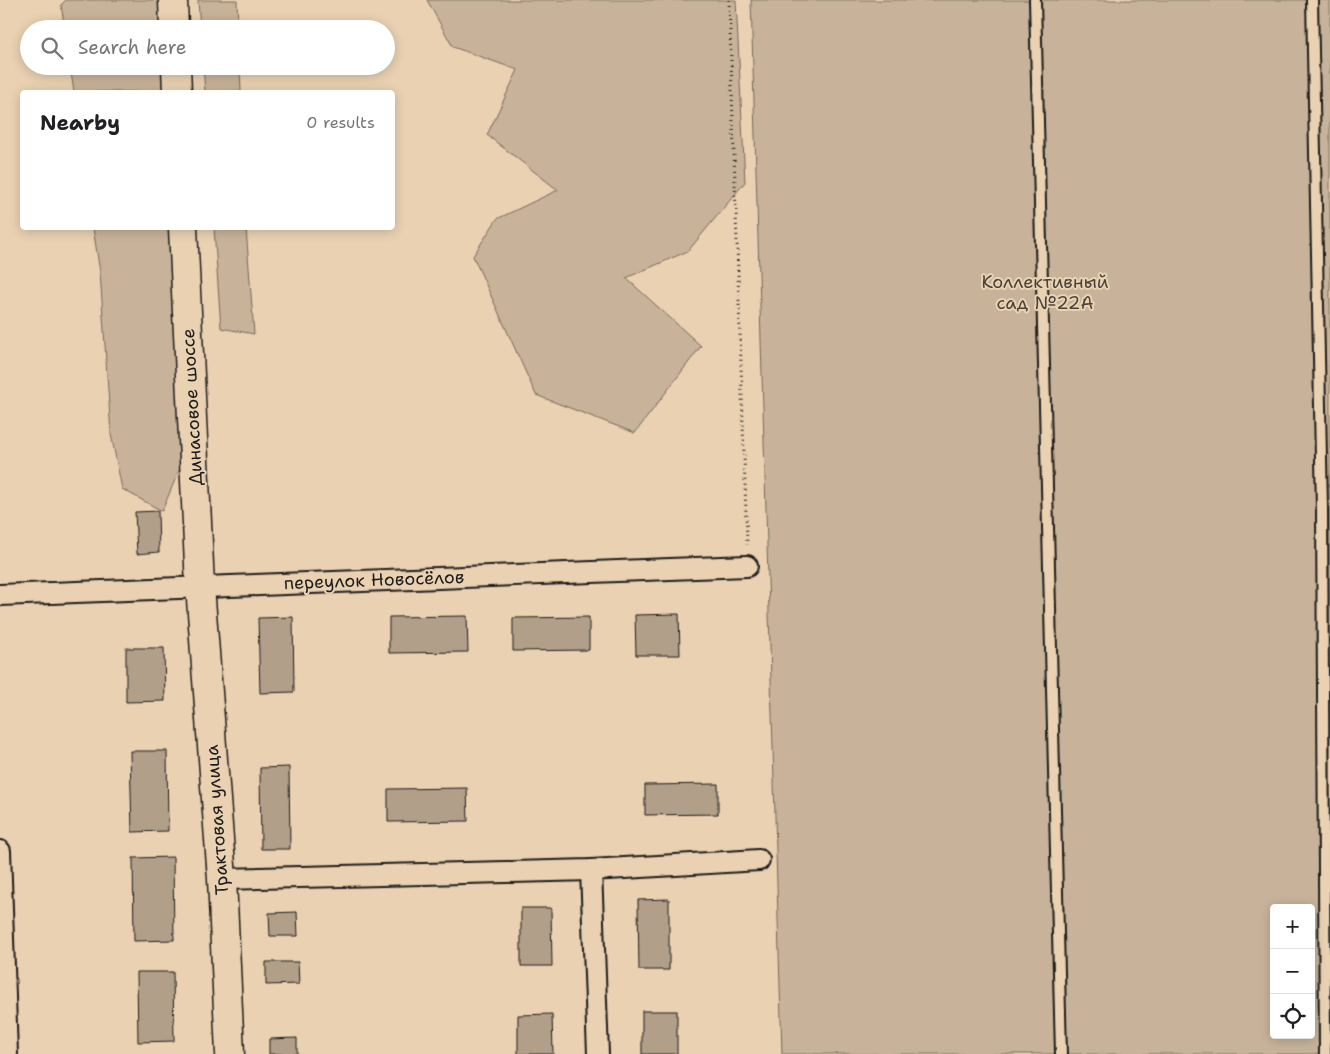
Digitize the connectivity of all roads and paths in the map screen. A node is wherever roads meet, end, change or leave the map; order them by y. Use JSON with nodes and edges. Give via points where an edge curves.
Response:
{"nodes":[{"id":1,"x":173,"y":0,"type":"edge"},
{"id":2,"x":729,"y":0,"type":"edge"},
{"id":3,"x":1035,"y":0,"type":"edge"},
{"id":4,"x":1312,"y":0,"type":"edge"},
{"id":5,"x":174,"y":20,"type":"edge"},
{"id":6,"x":176,"y":75,"type":"edge"},
{"id":7,"x":177,"y":90,"type":"edge"},
{"id":8,"x":183,"y":230,"type":"edge"},
{"id":9,"x":748,"y":566,"type":"joint"},
{"id":10,"x":200,"y":586,"type":"junction"},
{"id":11,"x":0,"y":596,"type":"edge"},
{"id":12,"x":0,"y":851,"type":"edge"},
{"id":13,"x":759,"y":860,"type":"dead end"},
{"id":14,"x":591,"y":870,"type":"junction"},
{"id":15,"x":222,"y":879,"type":"junction"},
{"id":16,"x":2,"y":962,"type":"edge"},
{"id":17,"x":7,"y":1054,"type":"edge"},
{"id":18,"x":230,"y":1054,"type":"edge"},
{"id":19,"x":598,"y":1054,"type":"edge"},
{"id":20,"x":1061,"y":1054,"type":"edge"},
{"id":21,"x":1325,"y":1054,"type":"edge"}],
"edges":[{"from":1,"to":5,"type":"street"},
{"from":2,"to":9,"type":"path"},
{"from":3,"to":20,"type":"lane"},
{"from":4,"to":21,"type":"lane","via":[[1322,509]]},
{"from":6,"to":7,"type":"street"},
{"from":8,"to":10,"type":"street","name":"Динасовое шоссе"},
{"from":9,"to":10,"type":"street","name":"переулок Новосёлов"},
{"from":10,"to":11,"type":"street","name":"переулок Новосёлов"},
{"from":10,"to":15,"type":"street","name":"Трактовая улица"},
{"from":12,"to":16,"type":"street"},
{"from":13,"to":14,"type":"street"},
{"from":14,"to":15,"type":"street"},
{"from":14,"to":19,"type":"street"},
{"from":15,"to":18,"type":"street","name":"Трактовая улица"},
{"from":16,"to":17,"type":"street"}]}
